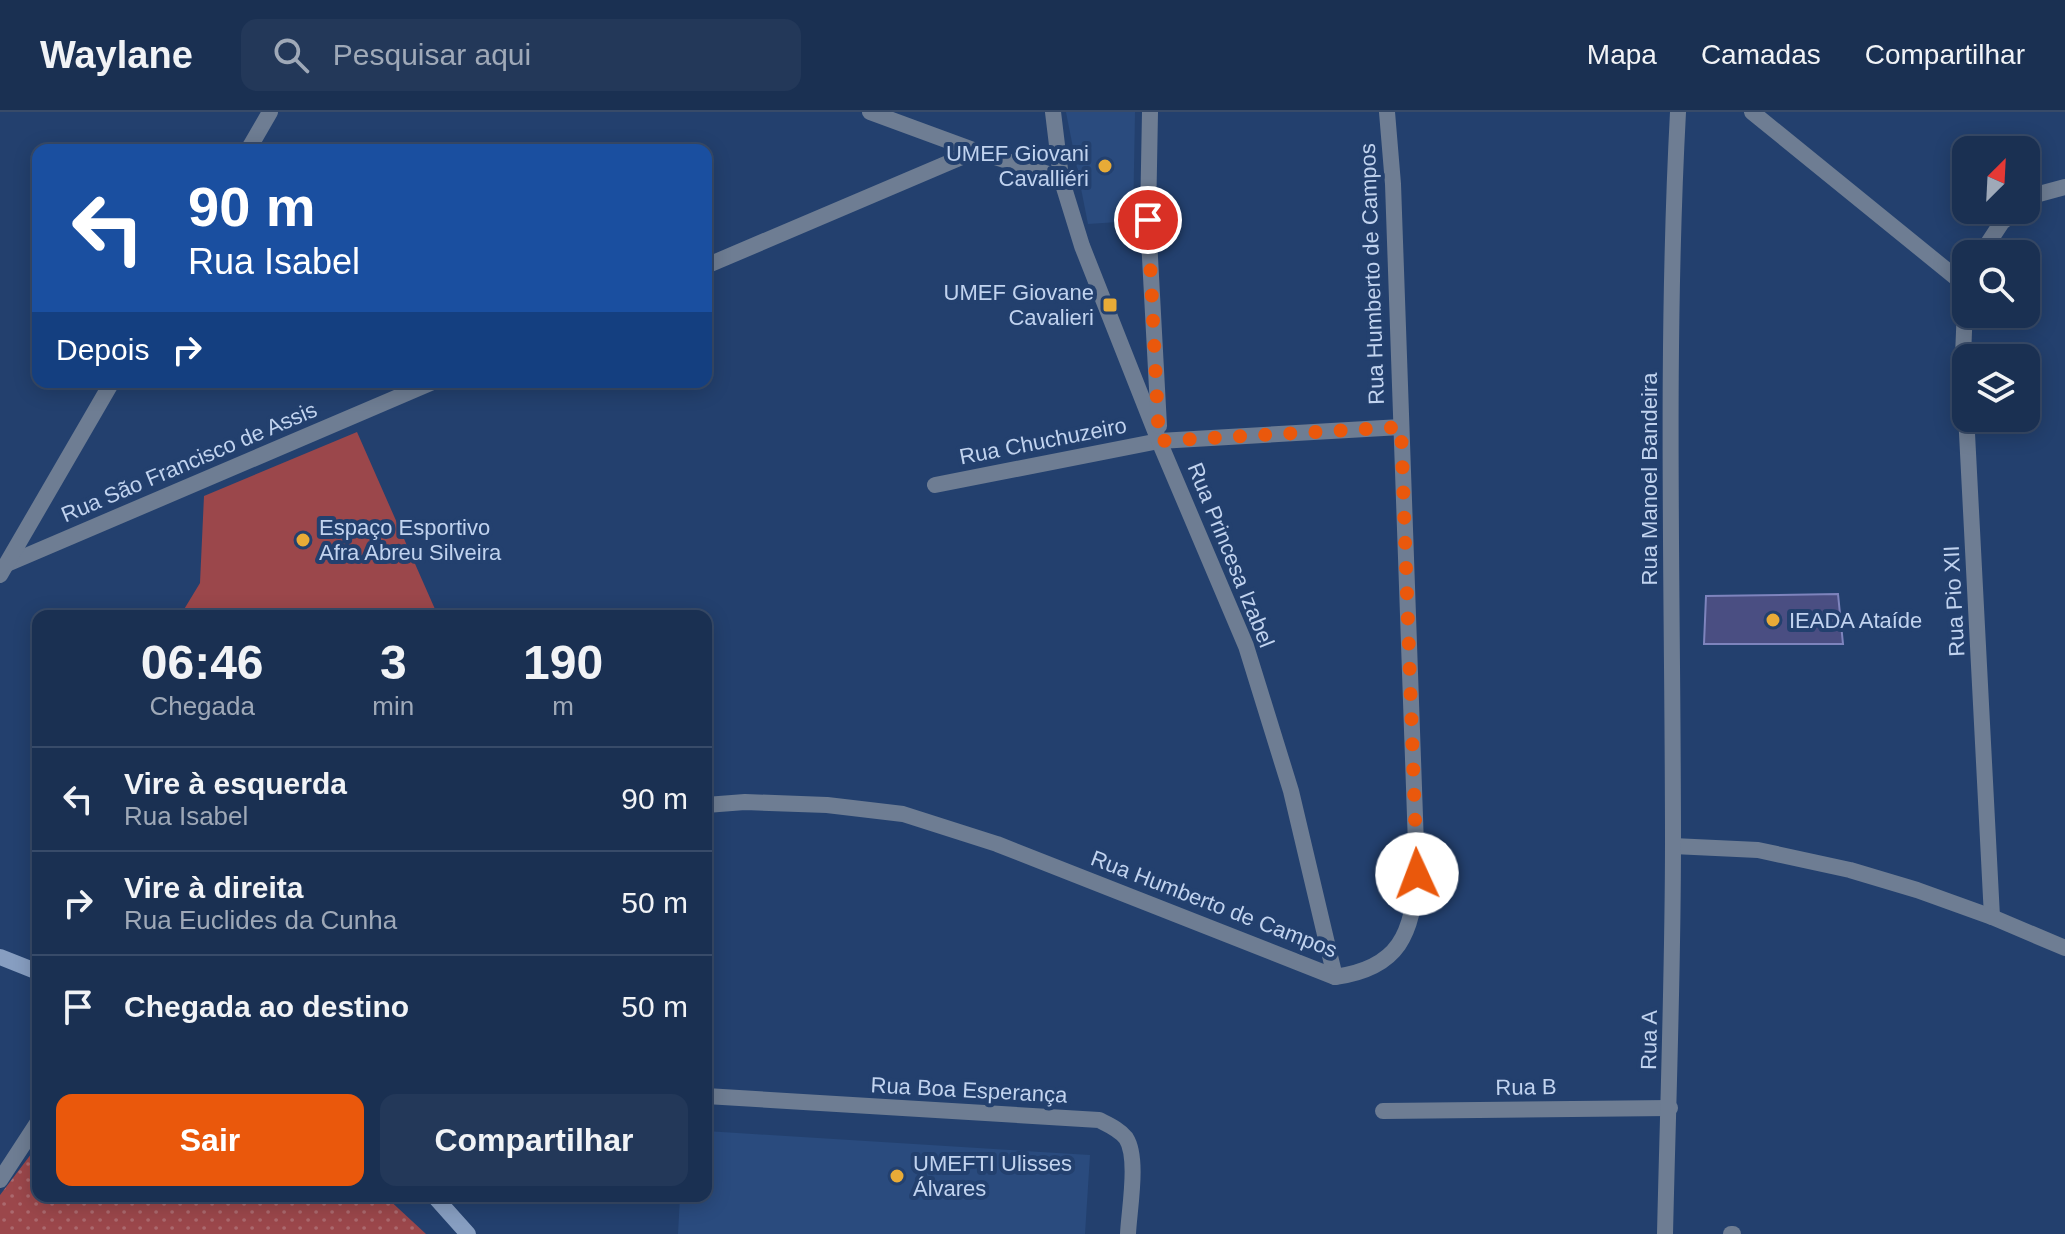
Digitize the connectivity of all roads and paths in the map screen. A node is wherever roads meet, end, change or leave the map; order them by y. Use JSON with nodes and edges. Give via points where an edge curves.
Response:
{"nodes":[{"id":1,"x":270,"y":112,"type":"edge"},
{"id":2,"x":870,"y":112,"type":"edge"},
{"id":3,"x":1053,"y":112,"type":"edge"},
{"id":4,"x":1150,"y":112,"type":"edge"},
{"id":5,"x":1387,"y":112,"type":"edge"},
{"id":6,"x":1678,"y":112,"type":"edge"},
{"id":7,"x":1752,"y":112,"type":"edge"},
{"id":8,"x":251,"y":144,"type":"edge"},
{"id":9,"x":976,"y":151,"type":"junction"},
{"id":10,"x":1061,"y":178,"type":"junction"},
{"id":11,"x":2065,"y":187,"type":"edge"},
{"id":12,"x":2040,"y":194,"type":"edge"},
{"id":13,"x":712,"y":263,"type":"edge"},
{"id":14,"x":1952,"y":273,"type":"edge"},
{"id":15,"x":1964,"y":328,"type":"edge"},
{"id":16,"x":109,"y":388,"type":"edge"},
{"id":17,"x":419,"y":388,"type":"edge"},
{"id":18,"x":1401,"y":427,"type":"junction"},
{"id":19,"x":1159,"y":441,"type":"junction"},
{"id":20,"x":935,"y":485,"type":"dead end"},
{"id":21,"x":3,"y":569,"type":"edge"},
{"id":22,"x":712,"y":805,"type":"edge"},
{"id":23,"x":1673,"y":846,"type":"junction"},
{"id":24,"x":1992,"y":917,"type":"junction"},
{"id":25,"x":2065,"y":948,"type":"edge"},
{"id":26,"x":0,"y":957,"type":"edge"},
{"id":27,"x":32,"y":970,"type":"edge"},
{"id":28,"x":1335,"y":977,"type":"junction"},
{"id":29,"x":712,"y":1096,"type":"edge"},
{"id":30,"x":1670,"y":1108,"type":"junction"},
{"id":31,"x":1383,"y":1111,"type":"dead end"},
{"id":32,"x":32,"y":1131,"type":"edge"},
{"id":33,"x":0,"y":1180,"type":"edge"},
{"id":34,"x":439,"y":1202,"type":"edge"},
{"id":35,"x":468,"y":1234,"type":"edge"},
{"id":36,"x":1128,"y":1234,"type":"edge"},
{"id":37,"x":1665,"y":1234,"type":"edge"}],
"edges":[{"from":1,"to":8,"type":"street"},
{"from":2,"to":9,"type":"street"},
{"from":3,"to":10,"type":"street","name":"Rua Princesa Izabel"},
{"from":4,"to":19,"type":"street","via":[[1148,220]]},
{"from":5,"to":18,"type":"street","name":"Rua Humberto de Campos"},
{"from":6,"to":23,"type":"street","name":"Rua Manoel Bandeira","via":[[1671,336]]},
{"from":7,"to":14,"type":"street"},
{"from":9,"to":10,"type":"street"},
{"from":9,"to":13,"type":"street"},
{"from":10,"to":19,"type":"street","name":"Rua Princesa Izabel","via":[[1082,246]]},
{"from":11,"to":12,"type":"street"},
{"from":15,"to":24,"type":"street","name":"Rua Pio XII"},
{"from":16,"to":21,"type":"street"},
{"from":17,"to":21,"type":"street","name":"Rua São Francisco de Assis"},
{"from":18,"to":19,"type":"street","name":"Rua Chuchuzeiro"},
{"from":18,"to":28,"type":"street","name":"Rua Humberto de Campos","via":[[1414,904],[1398,948],[1380,964]]},
{"from":19,"to":20,"type":"street","name":"Rua Chuchuzeiro"},
{"from":19,"to":28,"type":"street","name":"Rua Princesa Izabel","via":[[1246,646],[1291,791]]},
{"from":22,"to":28,"type":"street","name":"Rua Humberto de Campos","via":[[827,805],[903,814],[997,844]]},
{"from":23,"to":24,"type":"street","via":[[1758,850],[1863,874]]},
{"from":23,"to":30,"type":"street","name":"Rua A"},
{"from":24,"to":25,"type":"street"},
{"from":26,"to":27,"type":"street"},
{"from":29,"to":36,"type":"street","name":"Rua Boa Esperança","via":[[1099,1120],[1118,1130],[1133,1156]]},
{"from":30,"to":31,"type":"street","name":"Rua B"},
{"from":30,"to":37,"type":"street","name":"Rua A"},
{"from":32,"to":33,"type":"street"},
{"from":34,"to":35,"type":"street"}]}
